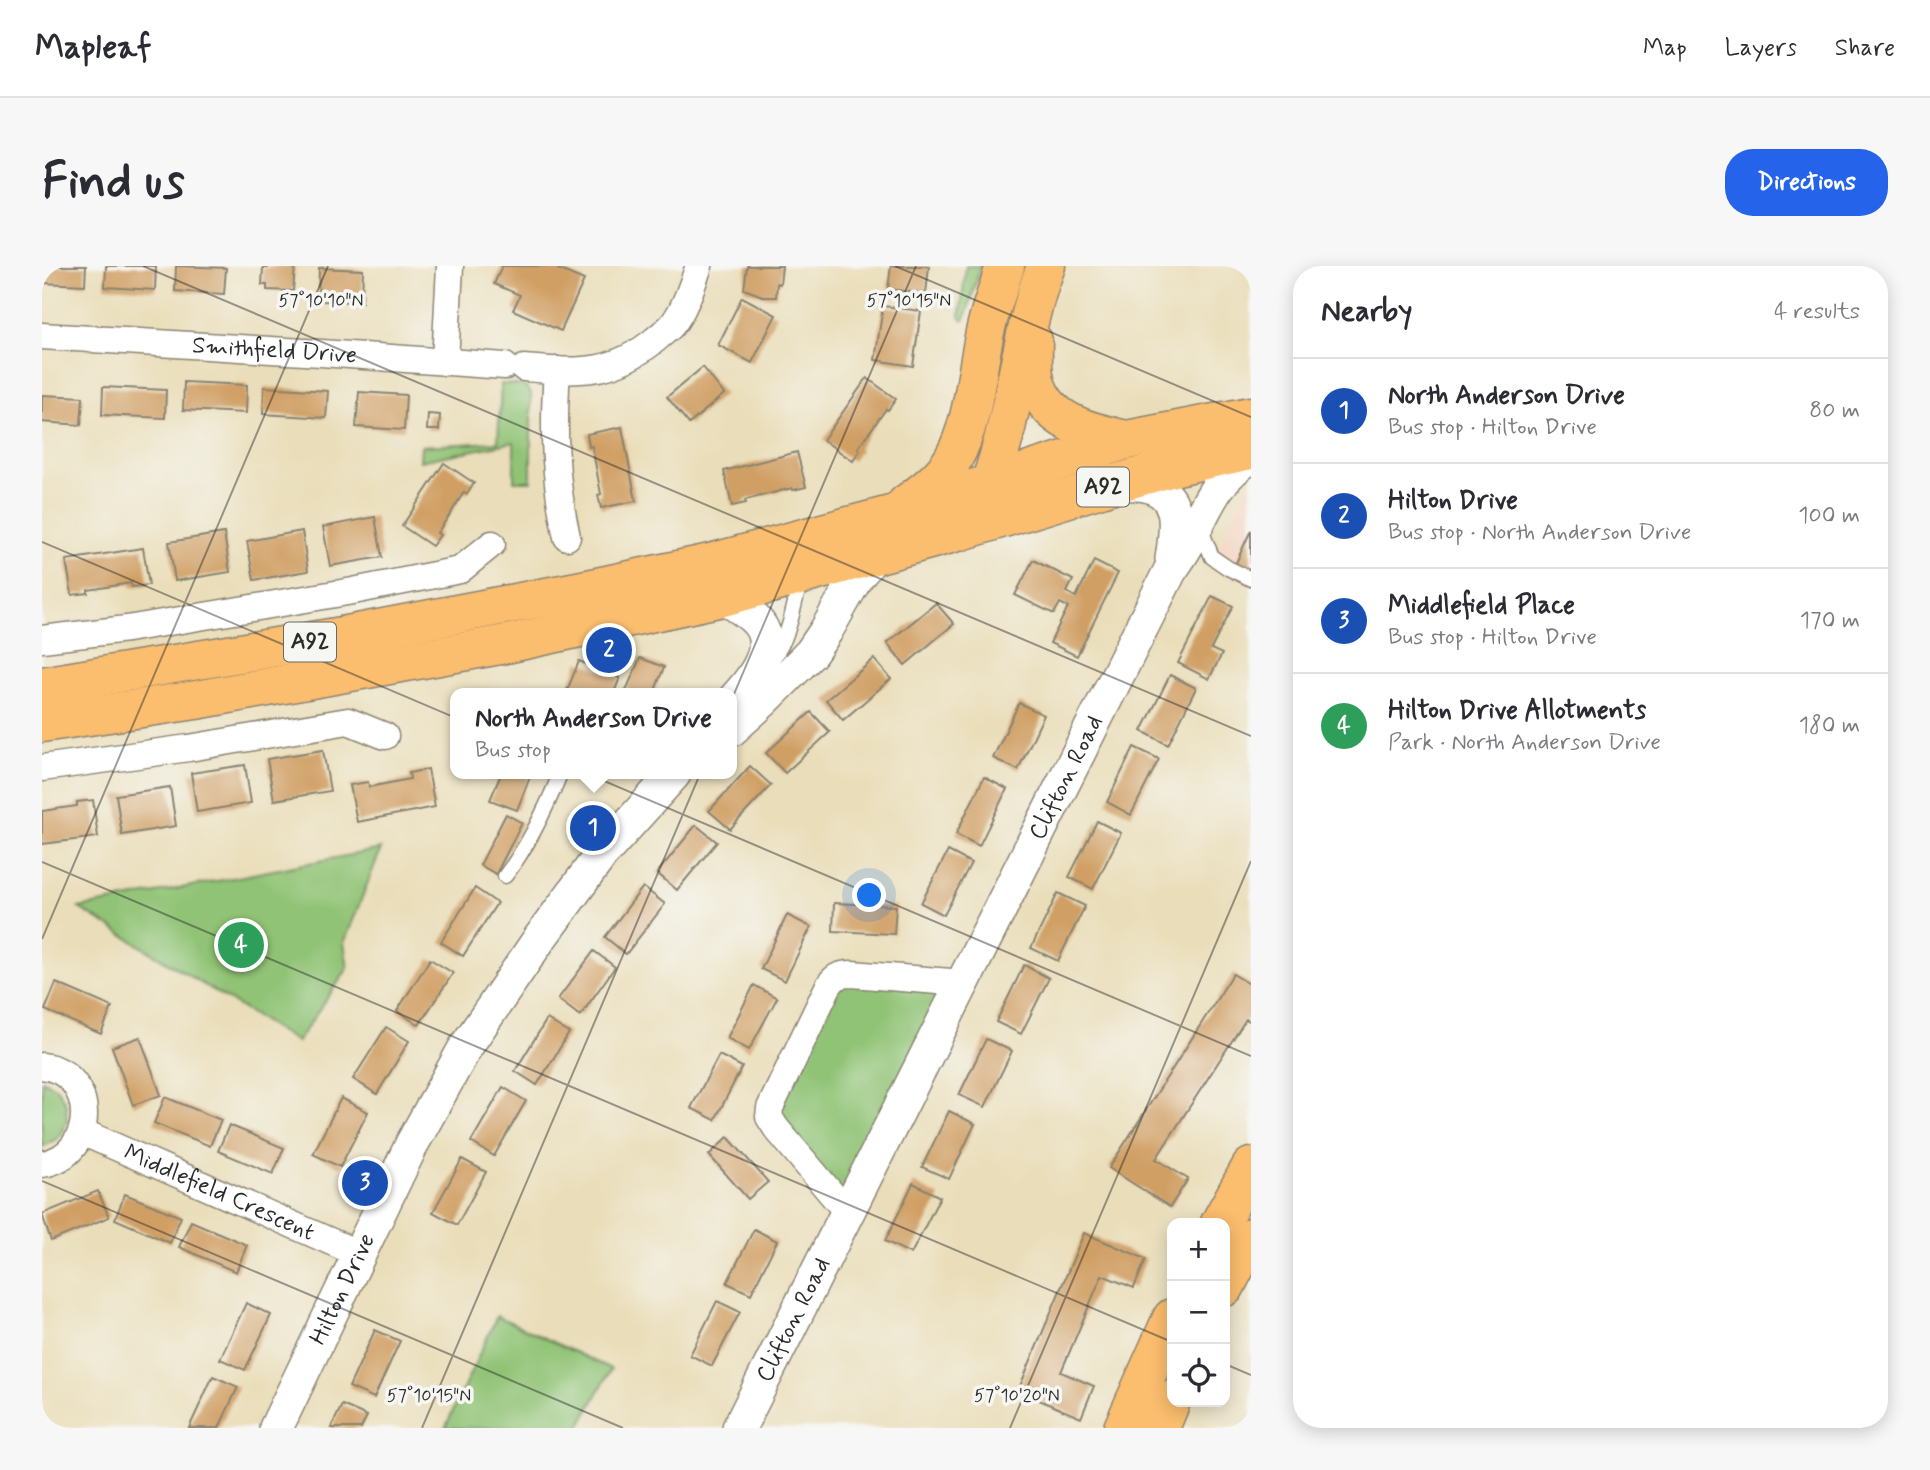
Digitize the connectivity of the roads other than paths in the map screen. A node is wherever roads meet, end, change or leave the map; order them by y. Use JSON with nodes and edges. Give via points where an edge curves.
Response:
{"nodes":[{"id":1,"x":450,"y":266,"type":"edge"},
{"id":2,"x":699,"y":266,"type":"edge"},
{"id":3,"x":1005,"y":266,"type":"edge"},
{"id":4,"x":1046,"y":266,"type":"edge"},
{"id":5,"x":1031,"y":311,"type":"junction"},
{"id":6,"x":42,"y":336,"type":"edge"},
{"id":7,"x":444,"y":362,"type":"junction"},
{"id":8,"x":557,"y":370,"type":"junction"},
{"id":9,"x":1251,"y":416,"type":"edge"},
{"id":10,"x":1127,"y":440,"type":"junction"},
{"id":11,"x":1251,"y":450,"type":"edge"},
{"id":12,"x":1251,"y":457,"type":"edge"},
{"id":13,"x":990,"y":483,"type":"junction"},
{"id":14,"x":1117,"y":483,"type":"junction"},
{"id":15,"x":890,"y":515,"type":"junction"},
{"id":16,"x":1198,"y":522,"type":"junction"},
{"id":17,"x":958,"y":532,"type":"junction"},
{"id":18,"x":567,"y":537,"type":"dead end"},
{"id":19,"x":492,"y":544,"type":"dead end"},
{"id":20,"x":821,"y":551,"type":"junction"},
{"id":21,"x":873,"y":557,"type":"junction"},
{"id":22,"x":1170,"y":571,"type":"junction"},
{"id":23,"x":1251,"y":579,"type":"edge"},
{"id":24,"x":723,"y":597,"type":"junction"},
{"id":25,"x":42,"y":639,"type":"edge"},
{"id":26,"x":753,"y":679,"type":"junction"},
{"id":27,"x":42,"y":686,"type":"edge"},
{"id":28,"x":737,"y":697,"type":"edge"},
{"id":29,"x":42,"y":723,"type":"edge"},
{"id":30,"x":737,"y":725,"type":"edge"},
{"id":31,"x":385,"y":736,"type":"dead end"},
{"id":32,"x":42,"y":768,"type":"edge"},
{"id":33,"x":558,"y":779,"type":"edge"},
{"id":34,"x":664,"y":779,"type":"edge"},
{"id":35,"x":505,"y":876,"type":"dead end"},
{"id":36,"x":963,"y":983,"type":"junction"},
{"id":37,"x":42,"y":1066,"type":"edge"},
{"id":38,"x":82,"y":1132,"type":"junction"},
{"id":39,"x":42,"y":1164,"type":"edge"},
{"id":40,"x":1251,"y":1167,"type":"edge"},
{"id":41,"x":847,"y":1212,"type":"junction"},
{"id":42,"x":1223,"y":1218,"type":"edge"},
{"id":43,"x":1251,"y":1237,"type":"edge"},
{"id":44,"x":359,"y":1254,"type":"junction"},
{"id":45,"x":1228,"y":1281,"type":"edge"},
{"id":46,"x":1167,"y":1333,"type":"edge"},
{"id":47,"x":1167,"y":1402,"type":"edge"},
{"id":48,"x":1139,"y":1420,"type":"edge"},
{"id":49,"x":276,"y":1428,"type":"edge"},
{"id":50,"x":738,"y":1428,"type":"edge"}],
"edges":[{"from":1,"to":7,"type":"street"},
{"from":2,"to":8,"type":"street","name":"Smithfield Drive","via":[[672,324],[642,350],[603,368]]},
{"from":3,"to":15,"type":"main road","via":[[959,446],[939,477]]},
{"from":4,"to":5,"type":"main road"},
{"from":5,"to":10,"type":"main road","via":[[1035,378],[1045,400],[1070,424]]},
{"from":5,"to":13,"type":"main road","via":[[1002,449]]},
{"from":6,"to":7,"type":"street","name":"Smithfield Drive"},
{"from":7,"to":8,"type":"street","name":"Smithfield Drive"},
{"from":8,"to":18,"type":"street","via":[[554,450]]},
{"from":9,"to":10,"type":"main road","number":"A92"},
{"from":10,"to":13,"type":"main road","number":"A92"},
{"from":11,"to":14,"type":"main road","number":"A92"},
{"from":12,"to":16,"type":"street","name":"Clifton Road","via":[[1226,476]]},
{"from":13,"to":15,"type":"main road","number":"A92"},
{"from":13,"to":17,"type":"main road","via":[[979,507]]},
{"from":14,"to":17,"type":"main road","number":"A92"},
{"from":14,"to":22,"type":"street","name":"Clifton Road","via":[[1146,485],[1173,506]]},
{"from":15,"to":20,"type":"main road","number":"A92"},
{"from":16,"to":22,"type":"street","name":"Clifton Road"},
{"from":16,"to":23,"type":"lane","via":[[1212,557]]},
{"from":17,"to":21,"type":"main road","number":"A92"},
{"from":19,"to":25,"type":"street","via":[[460,570]]},
{"from":20,"to":21,"type":"main road","number":"A92"},
{"from":20,"to":24,"type":"main road","number":"A92"},
{"from":20,"to":26,"type":"lane","via":[[778,652]]},
{"from":20,"to":27,"type":"main road","number":"A92","via":[[725,559],[342,636]]},
{"from":21,"to":30,"type":"street","via":[[811,653]]},
{"from":22,"to":36,"type":"street","name":"Clifton Road"},
{"from":24,"to":26,"type":"street","via":[[763,630],[765,648]]},
{"from":24,"to":29,"type":"main road","number":"A92","via":[[497,646]]},
{"from":26,"to":28,"type":"street"},
{"from":31,"to":32,"type":"street","via":[[348,721]]},
{"from":33,"to":35,"type":"lane","via":[[549,803]]},
{"from":34,"to":44,"type":"street","name":"Hilton Drive","via":[[540,937],[465,1048]]},
{"from":36,"to":41,"type":"street","name":"Clifton Road"},
{"from":36,"to":41,"type":"street","via":[[852,974],[832,979],[769,1117]]},
{"from":37,"to":38,"type":"street","via":[[62,1072],[74,1084],[84,1107]]},
{"from":38,"to":39,"type":"street","via":[[63,1157]]},
{"from":38,"to":44,"type":"street","name":"Middlefield Crescent"},
{"from":40,"to":42,"type":"main road"},
{"from":41,"to":50,"type":"street","name":"Clifton Road"},
{"from":43,"to":45,"type":"main road"},
{"from":44,"to":49,"type":"street","name":"Hilton Drive"},
{"from":46,"to":48,"type":"main road"},
{"from":47,"to":48,"type":"main road"}]}
